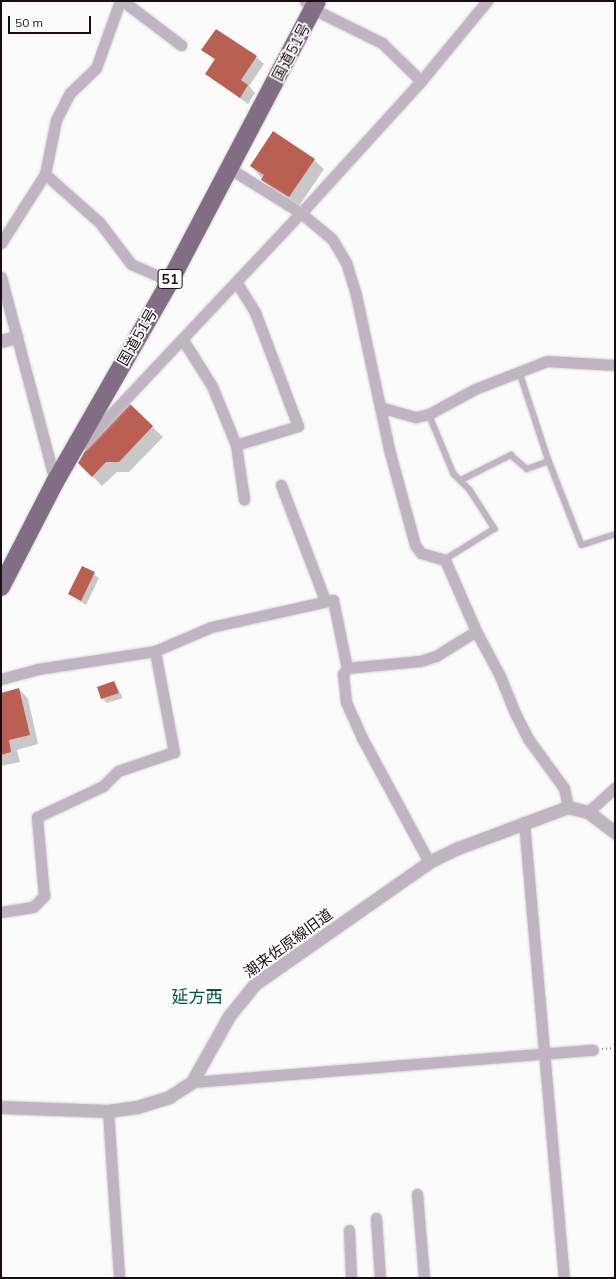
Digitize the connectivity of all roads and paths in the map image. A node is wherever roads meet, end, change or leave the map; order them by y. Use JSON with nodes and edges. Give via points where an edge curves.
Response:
{"nodes":[{"id":1,"x":122,"y":1,"type":"edge"},
{"id":2,"x":487,"y":1,"type":"edge"},
{"id":3,"x":312,"y":4,"type":"edge"},
{"id":4,"x":181,"y":45,"type":"dead end"},
{"id":5,"x":421,"y":81,"type":"junction"},
{"id":6,"x":229,"y":168,"type":"junction"},
{"id":7,"x":45,"y":174,"type":"junction"},
{"id":8,"x":301,"y":213,"type":"junction"},
{"id":9,"x":1,"y":243,"type":"edge"},
{"id":10,"x":1,"y":277,"type":"edge"},
{"id":11,"x":170,"y":281,"type":"junction"},
{"id":12,"x":237,"y":283,"type":"junction"},
{"id":13,"x":16,"y":337,"type":"junction"},
{"id":14,"x":183,"y":340,"type":"junction"},
{"id":15,"x":1,"y":341,"type":"edge"},
{"id":16,"x":615,"y":365,"type":"edge"},
{"id":17,"x":519,"y":370,"type":"junction"},
{"id":18,"x":380,"y":407,"type":"junction"},
{"id":19,"x":429,"y":414,"type":"junction"},
{"id":20,"x":236,"y":445,"type":"junction"},
{"id":21,"x":549,"y":461,"type":"junction"},
{"id":22,"x":66,"y":462,"type":"junction"},
{"id":23,"x":461,"y":480,"type":"junction"},
{"id":24,"x":55,"y":482,"type":"junction"},
{"id":25,"x":281,"y":485,"type":"dead end"},
{"id":26,"x":244,"y":499,"type":"dead end"},
{"id":27,"x":615,"y":534,"type":"edge"},
{"id":28,"x":445,"y":560,"type":"junction"},
{"id":29,"x":1,"y":588,"type":"edge"},
{"id":30,"x":325,"y":600,"type":"junction"},
{"id":31,"x":476,"y":632,"type":"junction"},
{"id":32,"x":155,"y":651,"type":"junction"},
{"id":33,"x":347,"y":668,"type":"junction"},
{"id":34,"x":1,"y":678,"type":"edge"},
{"id":35,"x":615,"y":788,"type":"edge"},
{"id":36,"x":568,"y":807,"type":"junction"},
{"id":37,"x":588,"y":812,"type":"junction"},
{"id":38,"x":524,"y":822,"type":"junction"},
{"id":39,"x":615,"y":832,"type":"edge"},
{"id":40,"x":430,"y":862,"type":"junction"},
{"id":41,"x":1,"y":912,"type":"edge"},
{"id":42,"x":593,"y":1050,"type":"dead end"},
{"id":43,"x":546,"y":1054,"type":"junction"},
{"id":44,"x":192,"y":1082,"type":"junction"},
{"id":45,"x":1,"y":1107,"type":"edge"},
{"id":46,"x":108,"y":1111,"type":"junction"},
{"id":47,"x":417,"y":1194,"type":"dead end"},
{"id":48,"x":376,"y":1218,"type":"dead end"},
{"id":49,"x":349,"y":1230,"type":"dead end"},
{"id":50,"x":119,"y":1278,"type":"edge"},
{"id":51,"x":351,"y":1278,"type":"edge"},
{"id":52,"x":380,"y":1278,"type":"edge"},
{"id":53,"x":424,"y":1278,"type":"edge"},
{"id":54,"x":564,"y":1278,"type":"edge"}],
"edges":[{"from":1,"to":4,"type":"street"},
{"from":1,"to":7,"type":"street","via":[[96,68],[70,93],[56,120]]},
{"from":2,"to":5,"type":"street"},
{"from":3,"to":5,"type":"street","via":[[382,44]]},
{"from":3,"to":6,"type":"highway","name":"国道51号","number":"51"},
{"from":5,"to":8,"type":"street"},
{"from":6,"to":8,"type":"street"},
{"from":6,"to":11,"type":"highway","name":"国道51号","number":"51"},
{"from":7,"to":9,"type":"street"},
{"from":7,"to":11,"type":"street","via":[[100,223],[132,264]]},
{"from":8,"to":12,"type":"street"},
{"from":8,"to":18,"type":"street","via":[[332,239],[346,262]]},
{"from":10,"to":13,"type":"street"},
{"from":11,"to":22,"type":"highway","name":"国道51号","number":"51"},
{"from":12,"to":14,"type":"street"},
{"from":12,"to":20,"type":"street","via":[[255,312],[298,426]]},
{"from":13,"to":15,"type":"street"},
{"from":13,"to":24,"type":"street"},
{"from":14,"to":20,"type":"street","via":[[212,386]]},
{"from":14,"to":22,"type":"street"},
{"from":16,"to":17,"type":"street","via":[[547,361]]},
{"from":17,"to":19,"type":"street","via":[[475,389]]},
{"from":17,"to":21,"type":"lane"},
{"from":18,"to":19,"type":"street","via":[[416,417]]},
{"from":18,"to":28,"type":"street","via":[[415,545],[421,553]]},
{"from":19,"to":23,"type":"lane","via":[[454,474]]},
{"from":20,"to":26,"type":"street"},
{"from":21,"to":23,"type":"lane","via":[[526,469],[511,455]]},
{"from":21,"to":27,"type":"lane","via":[[582,545]]},
{"from":22,"to":24,"type":"highway","name":"国道51号","number":"51"},
{"from":23,"to":28,"type":"lane","via":[[495,529]]},
{"from":24,"to":29,"type":"highway","name":"国道51号","number":"51"},
{"from":25,"to":30,"type":"street"},
{"from":28,"to":31,"type":"street"},
{"from":30,"to":32,"type":"street","via":[[274,614],[211,626]]},
{"from":30,"to":33,"type":"street","via":[[333,600]]},
{"from":31,"to":33,"type":"street","via":[[436,656],[420,661]]},
{"from":31,"to":36,"type":"street","via":[[500,676],[514,713],[529,740],[564,788]]},
{"from":32,"to":34,"type":"street","via":[[38,669]]},
{"from":32,"to":41,"type":"street","via":[[174,752],[118,771],[103,786],[37,817],[44,896],[33,907]]},
{"from":33,"to":40,"type":"street","via":[[343,674],[346,702],[362,738]]},
{"from":35,"to":37,"type":"street"},
{"from":36,"to":37,"type":"street"},
{"from":36,"to":38,"type":"street","name":"潮来佐原線旧道"},
{"from":37,"to":39,"type":"street"},
{"from":38,"to":40,"type":"street","name":"潮来佐原線旧道"},
{"from":38,"to":43,"type":"street"},
{"from":40,"to":44,"type":"street","name":"潮来佐原線旧道","via":[[255,984],[229,1016]]},
{"from":42,"to":43,"type":"street"},
{"from":43,"to":44,"type":"street"},
{"from":43,"to":54,"type":"street"},
{"from":44,"to":46,"type":"street","name":"潮来佐原線旧道","via":[[182,1090],[154,1103]]},
{"from":45,"to":46,"type":"street","name":"潮来佐原線旧道"},
{"from":46,"to":50,"type":"street"},
{"from":47,"to":53,"type":"street"},
{"from":48,"to":52,"type":"street"},
{"from":49,"to":51,"type":"street"}]}
